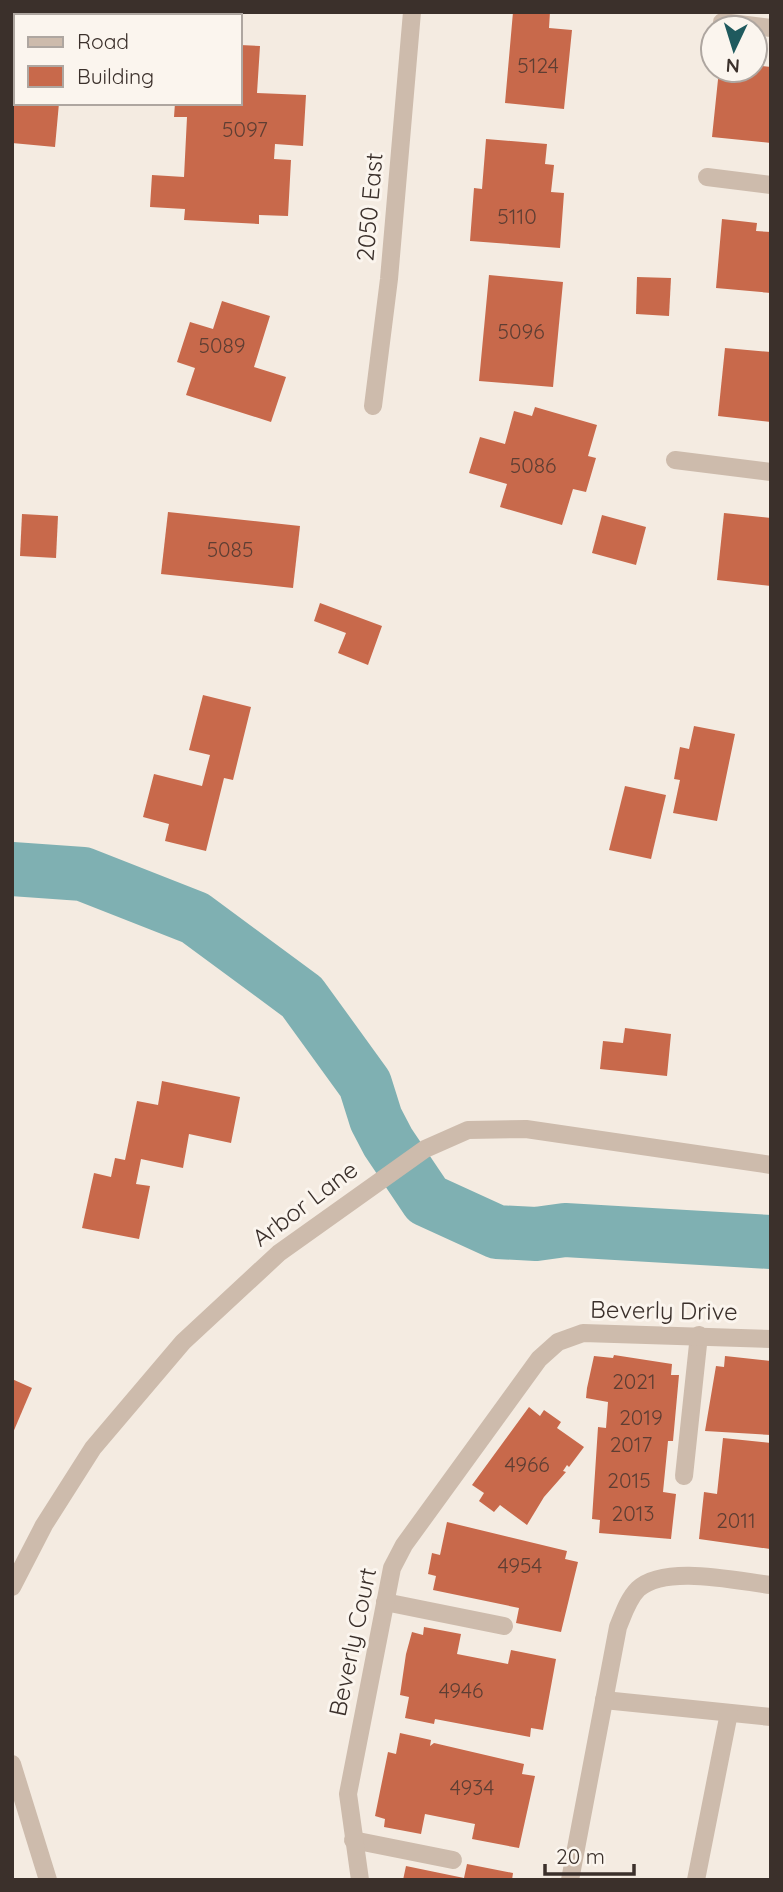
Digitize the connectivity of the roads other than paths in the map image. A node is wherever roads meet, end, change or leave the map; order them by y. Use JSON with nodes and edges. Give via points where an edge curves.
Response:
{"nodes":[{"id":1,"x":412,"y":12,"type":"edge"},
{"id":2,"x":707,"y":177,"type":"dead end"},
{"id":3,"x":771,"y":185,"type":"edge"},
{"id":4,"x":373,"y":406,"type":"dead end"},
{"id":5,"x":675,"y":460,"type":"dead end"},
{"id":6,"x":771,"y":472,"type":"edge"},
{"id":7,"x":771,"y":1165,"type":"edge"},
{"id":8,"x":699,"y":1335,"type":"junction"},
{"id":9,"x":771,"y":1339,"type":"edge"},
{"id":10,"x":558,"y":1342,"type":"joint"},
{"id":11,"x":684,"y":1476,"type":"dead end"},
{"id":12,"x":771,"y":1585,"type":"edge"},
{"id":13,"x":12,"y":1587,"type":"edge"},
{"id":14,"x":385,"y":1602,"type":"junction"},
{"id":15,"x":504,"y":1626,"type":"dead end"},
{"id":16,"x":604,"y":1700,"type":"junction"},
{"id":17,"x":729,"y":1713,"type":"junction"},
{"id":18,"x":771,"y":1717,"type":"edge"},
{"id":19,"x":12,"y":1764,"type":"edge"},
{"id":20,"x":353,"y":1840,"type":"junction"},
{"id":21,"x":453,"y":1860,"type":"dead end"},
{"id":22,"x":48,"y":1880,"type":"edge"},
{"id":23,"x":360,"y":1880,"type":"edge"},
{"id":24,"x":570,"y":1880,"type":"edge"},
{"id":25,"x":696,"y":1880,"type":"edge"}],
"edges":[{"from":1,"to":4,"type":"street","name":"2050 East"},
{"from":2,"to":3,"type":"street"},
{"from":5,"to":6,"type":"street"},
{"from":7,"to":13,"type":"street","name":"Arbor Lane","via":[[526,1129],[468,1130],[425,1149],[279,1253],[183,1342],[93,1448],[44,1525]]},
{"from":8,"to":9,"type":"street","name":"Beverly Drive"},
{"from":8,"to":10,"type":"street","name":"Beverly Drive","via":[[597,1332]]},
{"from":8,"to":11,"type":"street"},
{"from":10,"to":14,"type":"street","name":"Beverly Court","via":[[539,1359],[404,1545],[392,1568]]},
{"from":12,"to":16,"type":"street","via":[[673,1576],[639,1588],[618,1627]]},
{"from":14,"to":15,"type":"street"},
{"from":14,"to":20,"type":"street","name":"Beverly Court","via":[[349,1784]]},
{"from":16,"to":17,"type":"street"},
{"from":16,"to":24,"type":"street"},
{"from":17,"to":18,"type":"street"},
{"from":17,"to":25,"type":"street"},
{"from":19,"to":22,"type":"street"},
{"from":20,"to":21,"type":"street"},
{"from":20,"to":23,"type":"street","name":"Beverly Court"}]}
